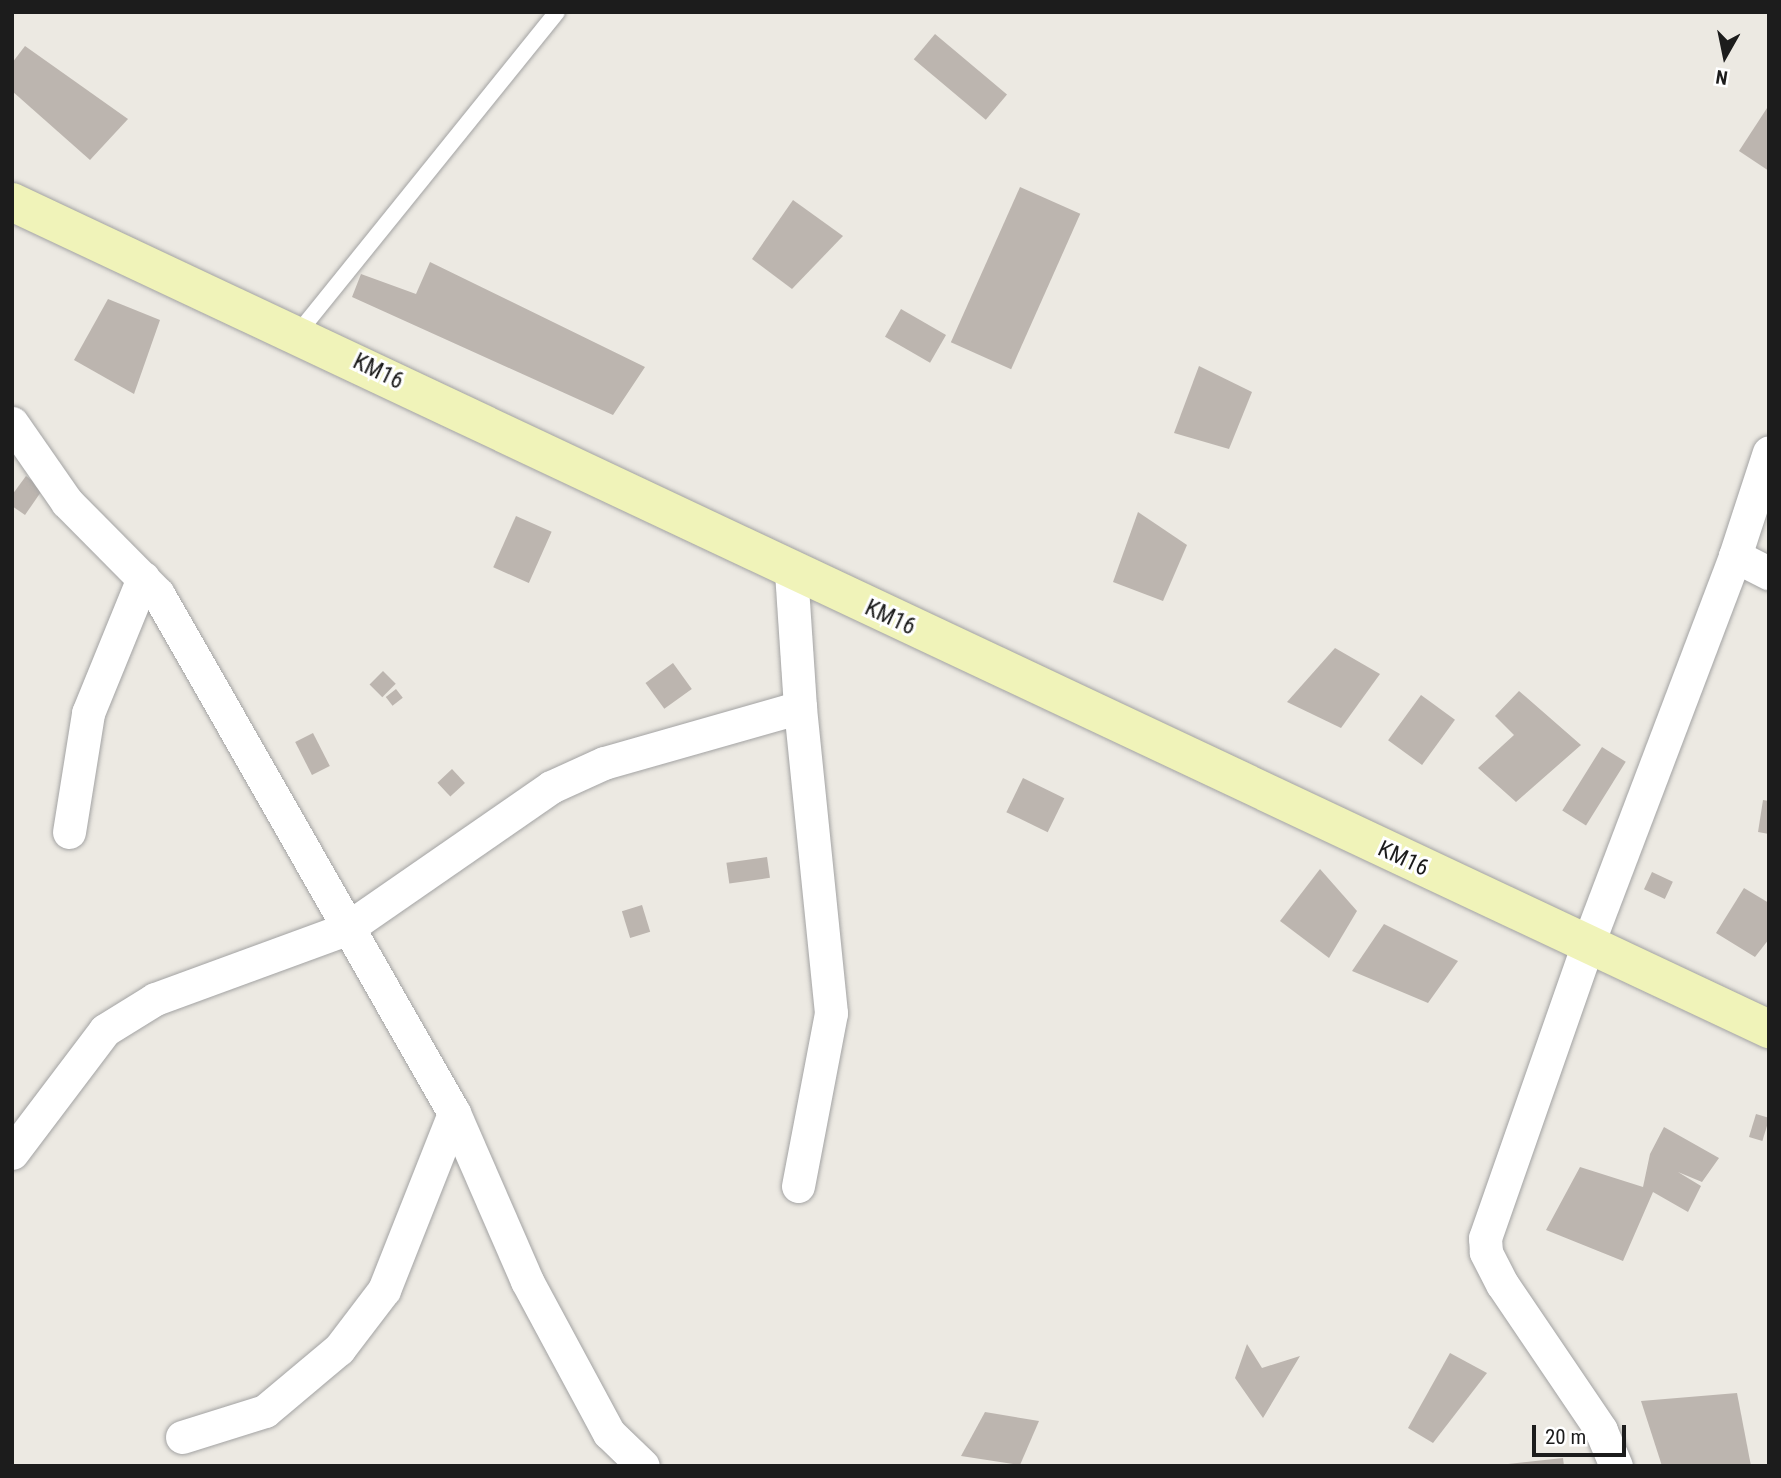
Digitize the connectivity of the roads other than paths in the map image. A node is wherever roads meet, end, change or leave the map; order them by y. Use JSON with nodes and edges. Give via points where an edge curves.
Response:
{"nodes":[{"id":1,"x":557,"y":12,"type":"edge"},
{"id":2,"x":12,"y":202,"type":"edge"},
{"id":3,"x":298,"y":333,"type":"junction"},
{"id":4,"x":12,"y":423,"type":"edge"},
{"id":5,"x":1769,"y":452,"type":"edge"},
{"id":6,"x":1735,"y":556,"type":"junction"},
{"id":7,"x":792,"y":572,"type":"junction"},
{"id":8,"x":1769,"y":573,"type":"edge"},
{"id":9,"x":143,"y":578,"type":"junction"},
{"id":10,"x":800,"y":707,"type":"junction"},
{"id":11,"x":69,"y":832,"type":"dead end"},
{"id":12,"x":346,"y":929,"type":"junction"},
{"id":13,"x":1587,"y":946,"type":"junction"},
{"id":14,"x":1769,"y":1029,"type":"edge"},
{"id":15,"x":454,"y":1113,"type":"junction"},
{"id":16,"x":12,"y":1153,"type":"edge"},
{"id":17,"x":798,"y":1186,"type":"dead end"},
{"id":18,"x":182,"y":1437,"type":"dead end"},
{"id":19,"x":643,"y":1466,"type":"edge"},
{"id":20,"x":1616,"y":1466,"type":"edge"}],
"edges":[{"from":1,"to":3,"type":"lane"},
{"from":2,"to":3,"type":"street","name":"KM16"},
{"from":3,"to":7,"type":"street","name":"KM16"},
{"from":4,"to":9,"type":"street","via":[[67,502]]},
{"from":5,"to":6,"type":"street"},
{"from":6,"to":8,"type":"street"},
{"from":6,"to":13,"type":"street"},
{"from":7,"to":10,"type":"street"},
{"from":7,"to":13,"type":"street","name":"KM16"},
{"from":9,"to":11,"type":"street","via":[[88,713]]},
{"from":9,"to":12,"type":"street","via":[[158,594],[245,744]]},
{"from":10,"to":12,"type":"street","via":[[604,763],[551,787]]},
{"from":10,"to":17,"type":"street","via":[[831,1013]]},
{"from":12,"to":15,"type":"street"},
{"from":12,"to":16,"type":"street","via":[[155,999],[105,1030]]},
{"from":13,"to":14,"type":"street","name":"KM16"},
{"from":13,"to":20,"type":"street","via":[[1485,1238],[1486,1252],[1502,1284],[1601,1430]]},
{"from":15,"to":18,"type":"street","via":[[384,1290],[340,1349],[265,1411]]},
{"from":15,"to":19,"type":"street","via":[[527,1281],[610,1433]]}]}
